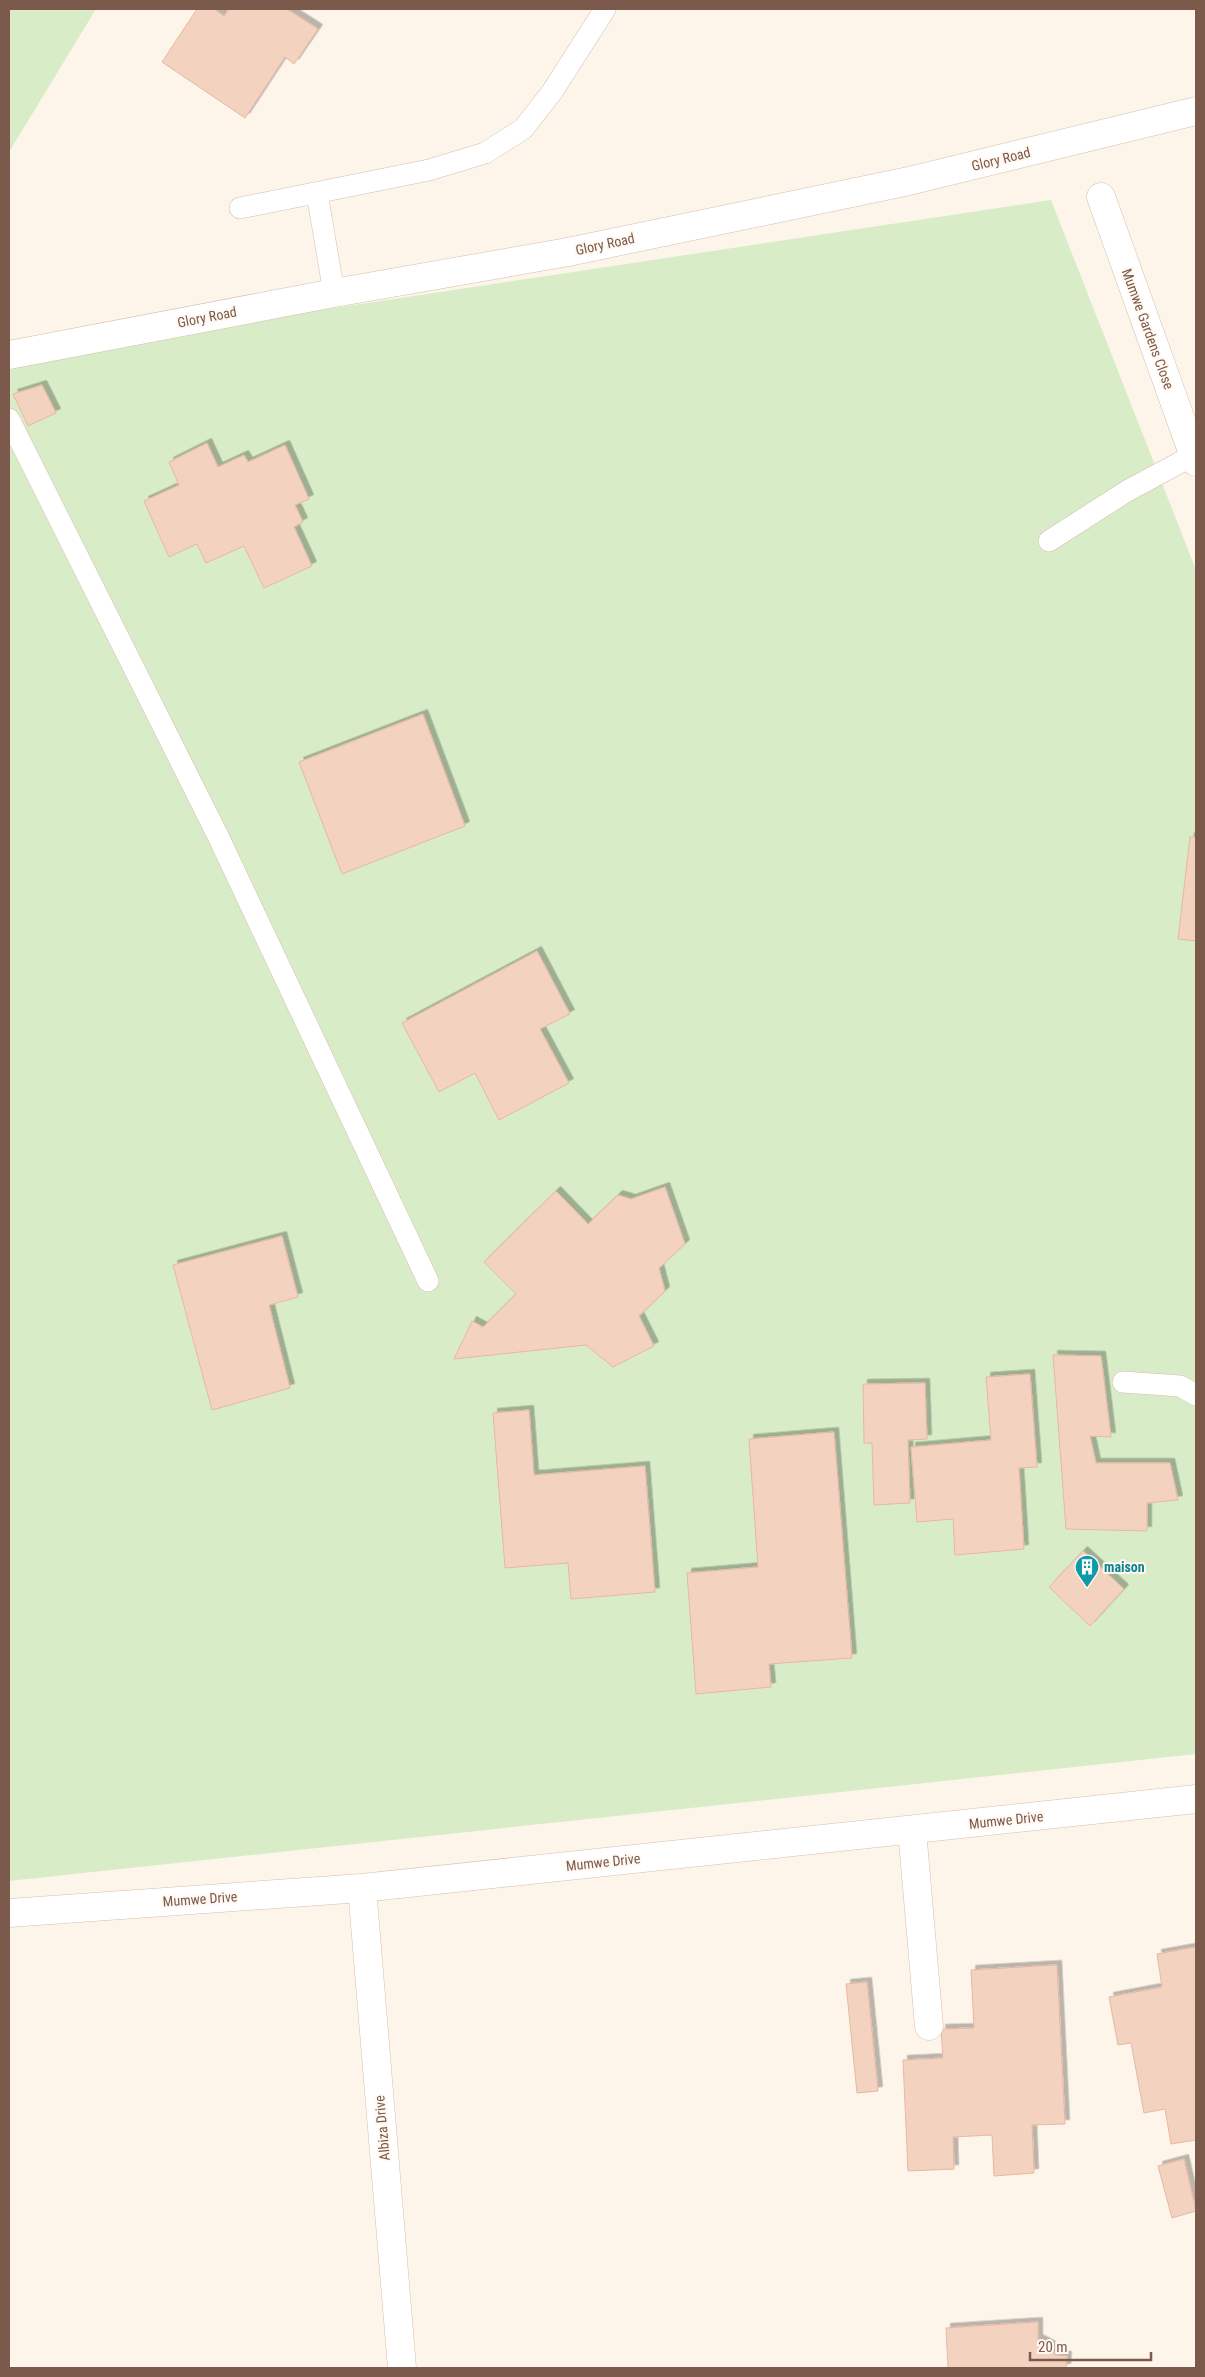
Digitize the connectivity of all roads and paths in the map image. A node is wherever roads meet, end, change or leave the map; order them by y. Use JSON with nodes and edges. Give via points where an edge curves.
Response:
{"nodes":[{"id":1,"x":605,"y":9,"type":"edge"},
{"id":2,"x":1196,"y":111,"type":"edge"},
{"id":3,"x":317,"y":193,"type":"junction"},
{"id":4,"x":1101,"y":196,"type":"dead end"},
{"id":5,"x":240,"y":208,"type":"dead end"},
{"id":6,"x":334,"y":293,"type":"junction"},
{"id":7,"x":9,"y":354,"type":"edge"},
{"id":8,"x":9,"y":419,"type":"edge"},
{"id":9,"x":1195,"y":459,"type":"edge"},
{"id":10,"x":1049,"y":541,"type":"dead end"},
{"id":11,"x":428,"y":1281,"type":"dead end"},
{"id":12,"x":1123,"y":1382,"type":"dead end"},
{"id":13,"x":1196,"y":1395,"type":"edge"},
{"id":14,"x":1196,"y":1799,"type":"edge"},
{"id":15,"x":912,"y":1830,"type":"junction"},
{"id":16,"x":362,"y":1888,"type":"junction"},
{"id":17,"x":9,"y":1912,"type":"edge"},
{"id":18,"x":929,"y":2026,"type":"dead end"},
{"id":19,"x":402,"y":2368,"type":"edge"}],
"edges":[{"from":1,"to":3,"type":"lane","via":[[552,92],[523,129],[485,153],[457,162]]},
{"from":2,"to":6,"type":"street","name":"Glory Road","via":[[899,183],[568,252]]},
{"from":3,"to":5,"type":"lane"},
{"from":3,"to":6,"type":"lane"},
{"from":4,"to":9,"type":"street","name":"Mumwe Gardens Close"},
{"from":6,"to":7,"type":"street","name":"Glory Road"},
{"from":8,"to":11,"type":"lane","via":[[218,836]]},
{"from":9,"to":10,"type":"lane","via":[[1127,491]]},
{"from":12,"to":13,"type":"lane","via":[[1180,1386]]},
{"from":14,"to":15,"type":"street","name":"Mumwe Drive"},
{"from":15,"to":16,"type":"street","name":"Mumwe Drive"},
{"from":15,"to":18,"type":"street"},
{"from":16,"to":17,"type":"street","name":"Mumwe Drive"},
{"from":16,"to":19,"type":"street","name":"Albiza Drive"}]}
